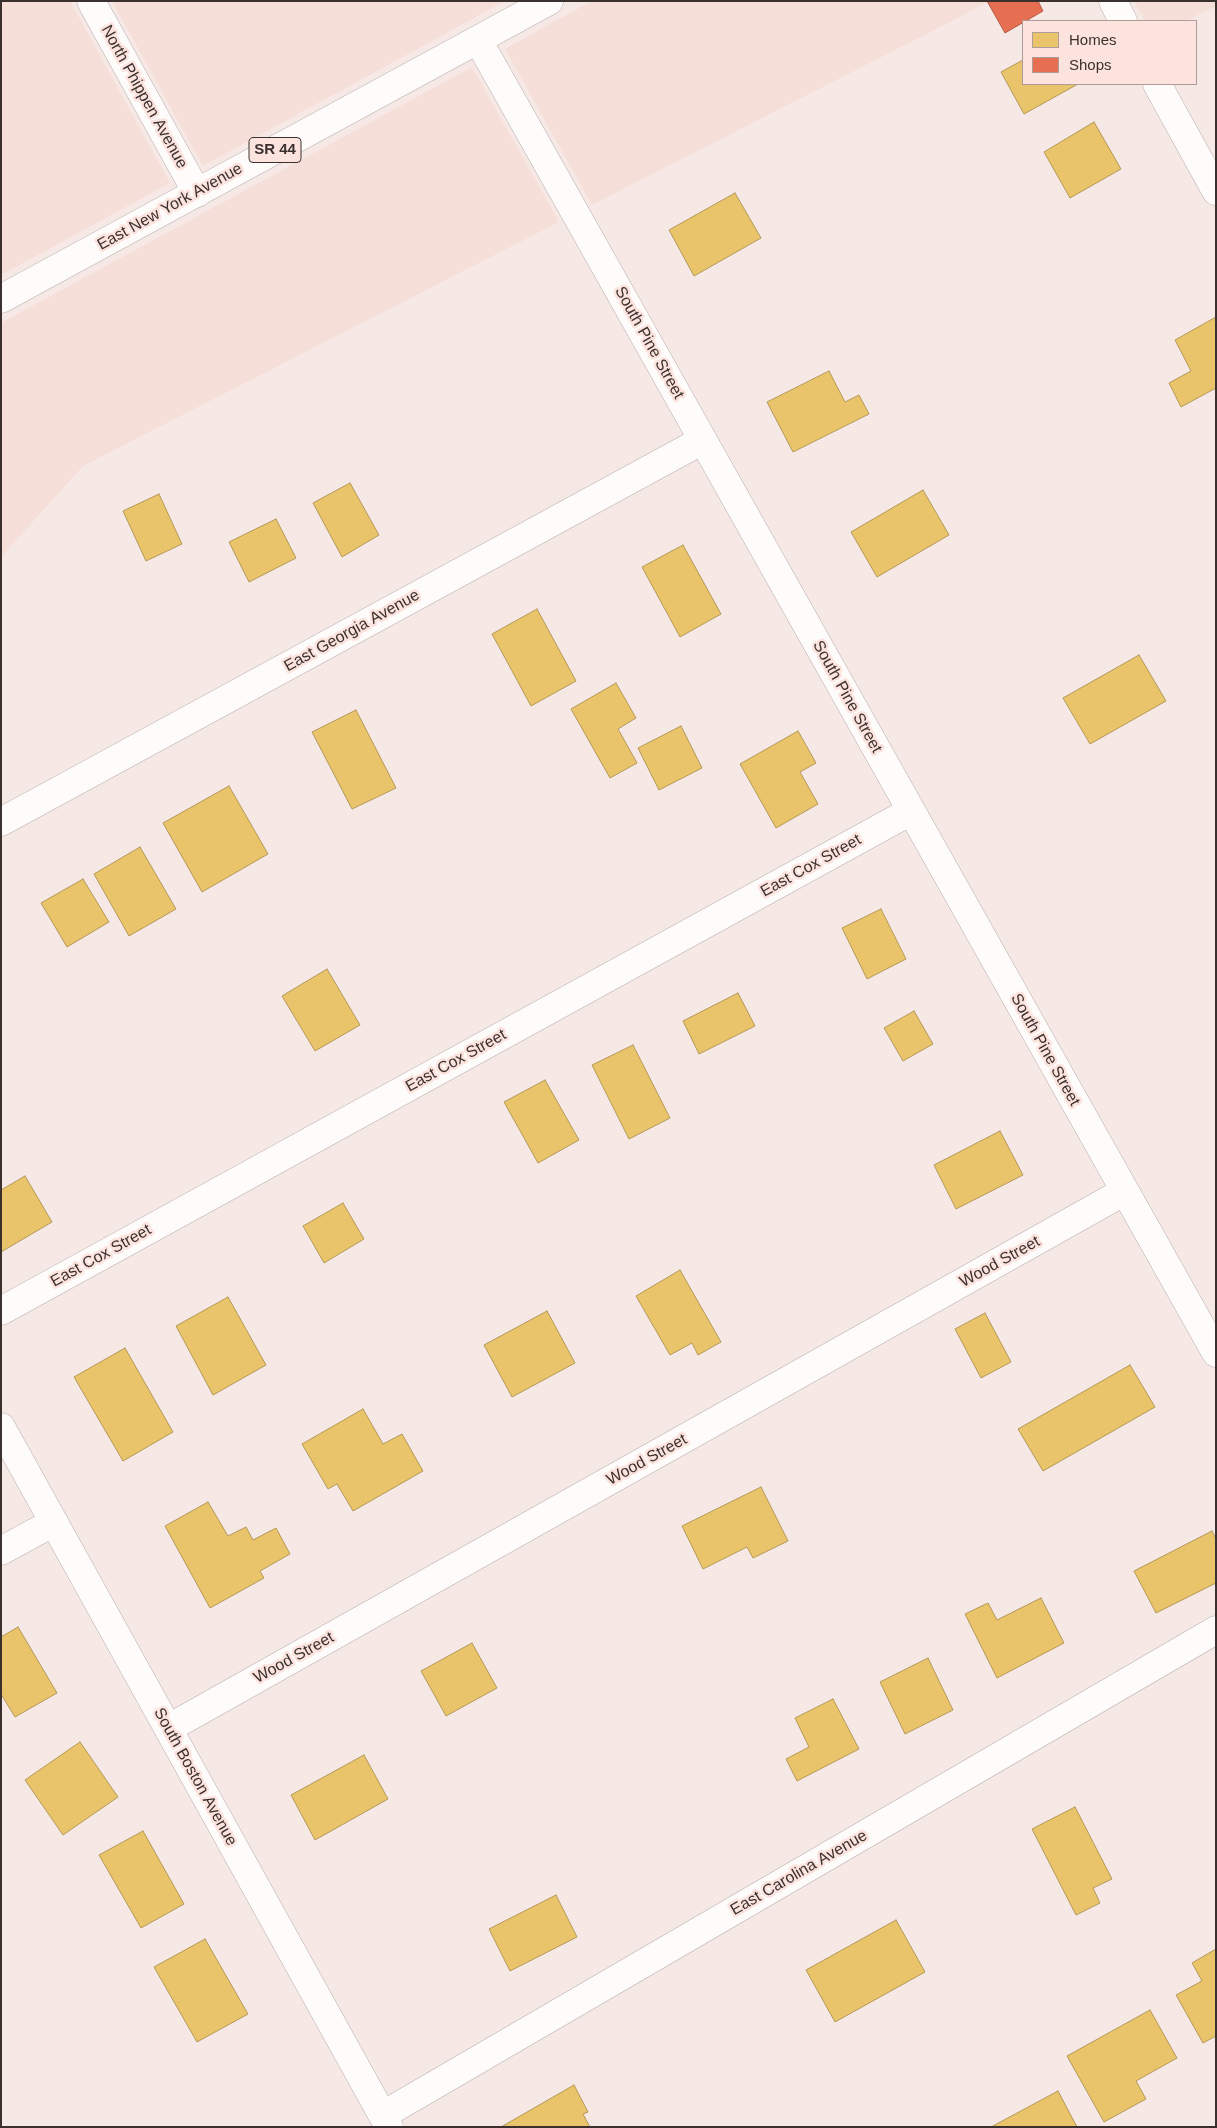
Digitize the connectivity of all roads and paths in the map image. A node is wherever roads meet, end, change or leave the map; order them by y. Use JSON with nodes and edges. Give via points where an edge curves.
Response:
{"nodes":[{"id":1,"x":91,"y":1,"type":"edge"},
{"id":2,"x":549,"y":1,"type":"edge"},
{"id":3,"x":1112,"y":1,"type":"edge"},
{"id":4,"x":1122,"y":20,"type":"edge"},
{"id":5,"x":478,"y":40,"type":"junction"},
{"id":6,"x":1158,"y":85,"type":"edge"},
{"id":7,"x":1216,"y":191,"type":"edge"},
{"id":8,"x":197,"y":193,"type":"junction"},
{"id":9,"x":1,"y":299,"type":"edge"},
{"id":10,"x":703,"y":440,"type":"junction"},
{"id":11,"x":911,"y":811,"type":"junction"},
{"id":12,"x":1,"y":822,"type":"edge"},
{"id":13,"x":1125,"y":1191,"type":"junction"},
{"id":14,"x":1,"y":1311,"type":"edge"},
{"id":15,"x":1216,"y":1354,"type":"edge"},
{"id":16,"x":1,"y":1427,"type":"edge"},
{"id":17,"x":54,"y":1522,"type":"junction"},
{"id":18,"x":1,"y":1551,"type":"edge"},
{"id":19,"x":1216,"y":1630,"type":"edge"},
{"id":20,"x":169,"y":1728,"type":"junction"},
{"id":21,"x":386,"y":2121,"type":"edge"}],
"edges":[{"from":1,"to":8,"type":"street","name":"North Phippen Avenue"},
{"from":2,"to":5,"type":"street","name":"East New York Avenue","number":"SR 44"},
{"from":3,"to":4,"type":"street"},
{"from":5,"to":8,"type":"street","name":"East New York Avenue","number":"SR 44"},
{"from":5,"to":10,"type":"street","name":"South Pine Street"},
{"from":6,"to":7,"type":"street"},
{"from":8,"to":9,"type":"street","name":"East New York Avenue","number":"SR 44"},
{"from":10,"to":11,"type":"street","name":"South Pine Street"},
{"from":10,"to":12,"type":"street","name":"East Georgia Avenue"},
{"from":11,"to":13,"type":"street","name":"South Pine Street"},
{"from":11,"to":14,"type":"street","name":"East Cox Street"},
{"from":13,"to":15,"type":"street","name":"South Pine Street"},
{"from":13,"to":20,"type":"street","name":"Wood Street"},
{"from":16,"to":17,"type":"street","name":"South Boston Avenue"},
{"from":17,"to":18,"type":"street"},
{"from":17,"to":20,"type":"street","name":"South Boston Avenue"},
{"from":19,"to":21,"type":"street","name":"East Carolina Avenue"},
{"from":20,"to":21,"type":"street","name":"South Boston Avenue"}]}
